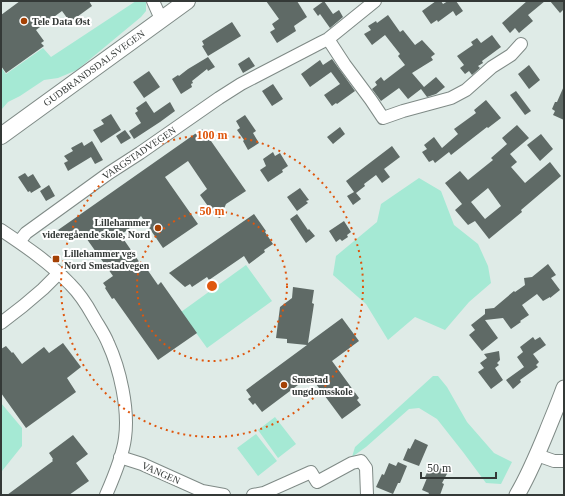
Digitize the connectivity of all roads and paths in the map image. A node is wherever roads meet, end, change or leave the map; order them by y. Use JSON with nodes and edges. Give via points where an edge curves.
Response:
{"nodes":[{"id":1,"x":153,"y":1,"type":"edge"},
{"id":2,"x":187,"y":1,"type":"edge"},
{"id":3,"x":375,"y":1,"type":"edge"},
{"id":4,"x":161,"y":19,"type":"junction"},
{"id":5,"x":328,"y":40,"type":"junction"},
{"id":6,"x":521,"y":44,"type":"dead end"},
{"id":7,"x":1,"y":136,"type":"edge"},
{"id":8,"x":1,"y":230,"type":"edge"},
{"id":9,"x":19,"y":242,"type":"junction"},
{"id":10,"x":58,"y":273,"type":"junction"},
{"id":11,"x":1,"y":323,"type":"edge"},
{"id":12,"x":564,"y":388,"type":"edge"},
{"id":13,"x":537,"y":455,"type":"junction"},
{"id":14,"x":120,"y":457,"type":"junction"},
{"id":15,"x":564,"y":461,"type":"edge"},
{"id":16,"x":106,"y":495,"type":"edge"},
{"id":17,"x":224,"y":495,"type":"edge"},
{"id":18,"x":253,"y":495,"type":"edge"},
{"id":19,"x":367,"y":495,"type":"edge"},
{"id":20,"x":517,"y":495,"type":"edge"}],
"edges":[{"from":1,"to":4,"type":"street"},
{"from":2,"to":4,"type":"main road","name":"GUDBRANDSDALSVEGEN"},
{"from":3,"to":5,"type":"street","name":"VARGSTADVEGEN"},
{"from":4,"to":7,"type":"main road","name":"GUDBRANDSDALSVEGEN"},
{"from":5,"to":6,"type":"street","via":[[383,118],[450,98],[466,90],[492,67],[511,55]]},
{"from":5,"to":9,"type":"street","name":"VARGSTADVEGEN","via":[[241,84],[219,98],[109,173],[26,233]]},
{"from":8,"to":9,"type":"street"},
{"from":9,"to":10,"type":"street"},
{"from":10,"to":11,"type":"street","via":[[43,289]]},
{"from":10,"to":14,"type":"street","via":[[81,295],[115,359],[126,414],[125,438]]},
{"from":12,"to":13,"type":"street"},
{"from":13,"to":15,"type":"street","via":[[554,461]]},
{"from":13,"to":20,"type":"street"},
{"from":14,"to":16,"type":"street"},
{"from":14,"to":17,"type":"street","name":"VANGEN","via":[[202,490]]},
{"from":18,"to":19,"type":"street","via":[[264,493],[311,472],[317,482],[352,463],[361,461],[366,468]]}]}
